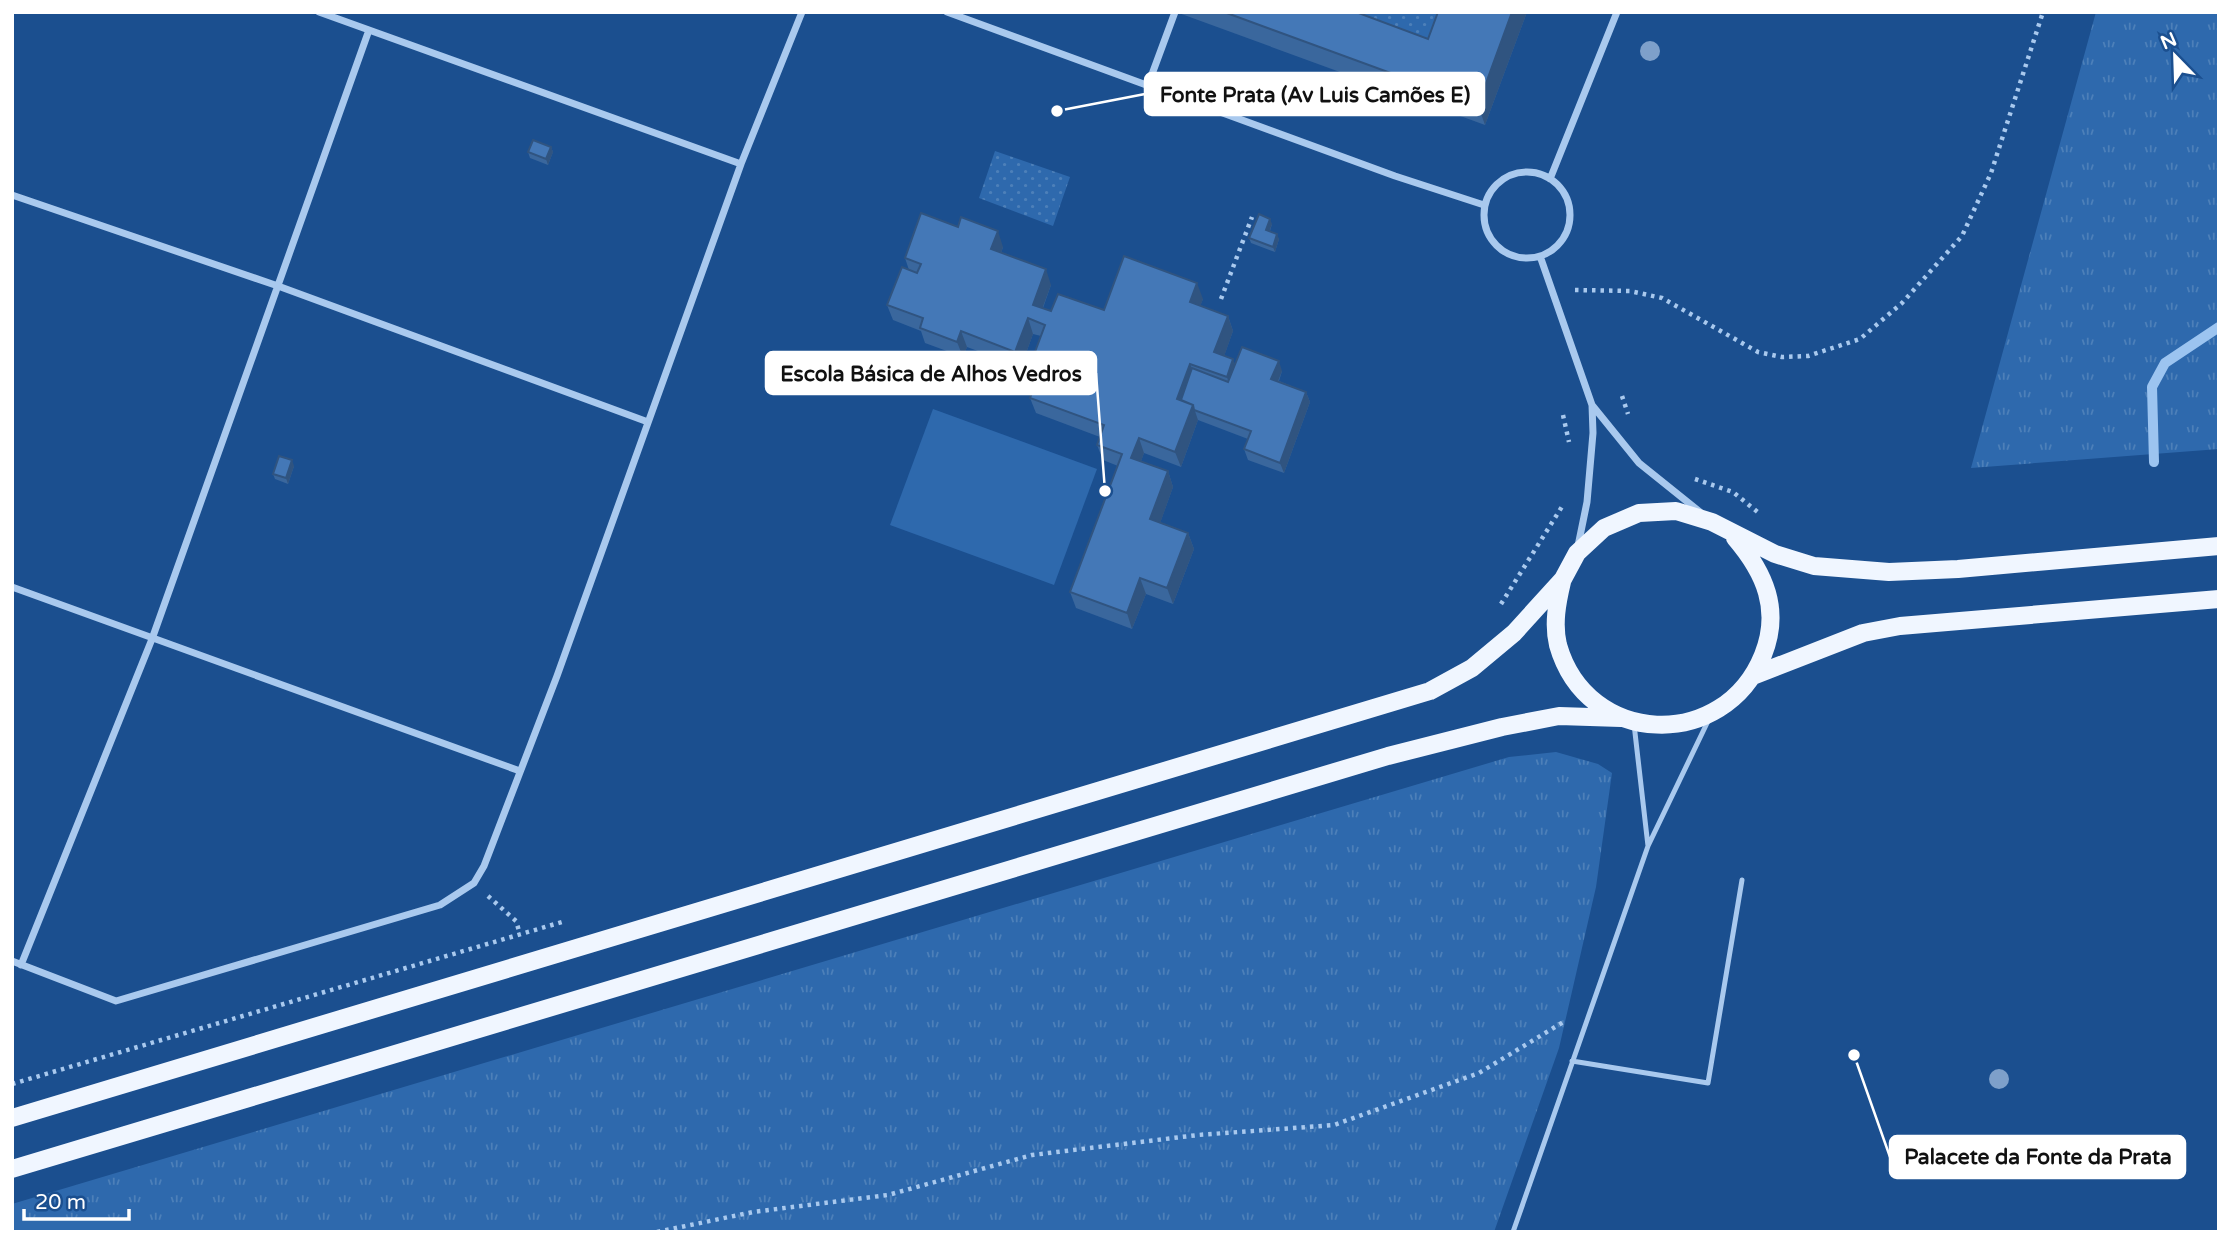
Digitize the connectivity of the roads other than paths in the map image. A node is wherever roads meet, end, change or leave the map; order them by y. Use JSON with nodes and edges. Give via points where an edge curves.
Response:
{"nodes":[{"id":1,"x":319,"y":12,"type":"edge"},
{"id":2,"x":802,"y":12,"type":"edge"},
{"id":3,"x":947,"y":12,"type":"edge"},
{"id":4,"x":1175,"y":12,"type":"edge"},
{"id":5,"x":1617,"y":12,"type":"edge"},
{"id":6,"x":369,"y":30,"type":"junction"},
{"id":7,"x":1148,"y":85,"type":"junction"},
{"id":8,"x":741,"y":164,"type":"junction"},
{"id":9,"x":1550,"y":179,"type":"junction"},
{"id":10,"x":12,"y":195,"type":"edge"},
{"id":11,"x":1484,"y":205,"type":"junction"},
{"id":12,"x":1541,"y":256,"type":"junction"},
{"id":13,"x":278,"y":286,"type":"junction"},
{"id":14,"x":1592,"y":405,"type":"junction"},
{"id":15,"x":648,"y":422,"type":"junction"},
{"id":16,"x":1712,"y":522,"type":"junction"},
{"id":17,"x":1732,"y":535,"type":"junction"},
{"id":18,"x":2219,"y":546,"type":"edge"},
{"id":19,"x":1577,"y":553,"type":"junction"},
{"id":20,"x":1563,"y":579,"type":"junction"},
{"id":21,"x":12,"y":587,"type":"edge"},
{"id":22,"x":2219,"y":600,"type":"edge"},
{"id":23,"x":152,"y":639,"type":"junction"},
{"id":24,"x":1755,"y":675,"type":"junction"},
{"id":25,"x":1711,"y":715,"type":"junction"},
{"id":26,"x":1627,"y":720,"type":"junction"},
{"id":27,"x":520,"y":771,"type":"junction"},
{"id":28,"x":1648,"y":846,"type":"junction"},
{"id":29,"x":1742,"y":880,"type":"dead end"},
{"id":30,"x":12,"y":961,"type":"edge"},
{"id":31,"x":21,"y":965,"type":"junction"},
{"id":32,"x":1572,"y":1061,"type":"junction"},
{"id":33,"x":12,"y":1118,"type":"edge"},
{"id":34,"x":12,"y":1169,"type":"edge"},
{"id":35,"x":1513,"y":1232,"type":"edge"}],
"edges":[{"from":1,"to":6,"type":"street"},
{"from":2,"to":8,"type":"street"},
{"from":3,"to":7,"type":"street"},
{"from":4,"to":7,"type":"street"},
{"from":5,"to":9,"type":"street"},
{"from":6,"to":8,"type":"street"},
{"from":6,"to":13,"type":"street"},
{"from":7,"to":11,"type":"street"},
{"from":8,"to":15,"type":"street"},
{"from":9,"to":11,"type":"street","via":[[1538,173],[1511,175],[1499,182]]},
{"from":9,"to":12,"type":"street","via":[[1560,188],[1570,214],[1562,239]]},
{"from":10,"to":13,"type":"street"},
{"from":11,"to":12,"type":"street","via":[[1483,218],[1493,242],[1515,256]]},
{"from":12,"to":14,"type":"street"},
{"from":13,"to":15,"type":"street"},
{"from":13,"to":23,"type":"street"},
{"from":14,"to":16,"type":"street","via":[[1639,463]]},
{"from":14,"to":19,"type":"street","via":[[1587,502]]},
{"from":15,"to":27,"type":"street"},
{"from":16,"to":17,"type":"main road"},
{"from":16,"to":19,"type":"main road","via":[[1676,511],[1639,513],[1604,528]]},
{"from":17,"to":18,"type":"main road","via":[[1814,565],[1889,572]]},
{"from":17,"to":24,"type":"main road","via":[[1757,564],[1770,601],[1769,639]]},
{"from":19,"to":20,"type":"main road"},
{"from":20,"to":26,"type":"main road","via":[[1555,611],[1571,675],[1592,700]]},
{"from":20,"to":33,"type":"main road","via":[[1514,633],[1472,668],[1430,691]]},
{"from":21,"to":23,"type":"street"},
{"from":22,"to":24,"type":"main road","via":[[1900,626],[1863,633]]},
{"from":23,"to":27,"type":"street"},
{"from":23,"to":31,"type":"street"},
{"from":24,"to":25,"type":"main road","via":[[1736,698]]},
{"from":25,"to":26,"type":"main road","via":[[1673,726]]},
{"from":25,"to":28,"type":"lane"},
{"from":26,"to":28,"type":"lane"},
{"from":26,"to":34,"type":"main road","via":[[1559,716],[1388,757]]},
{"from":27,"to":31,"type":"street","via":[[474,883],[440,905],[116,1001]]},
{"from":28,"to":32,"type":"lane"},
{"from":29,"to":32,"type":"lane","via":[[1708,1083]]},
{"from":30,"to":31,"type":"street"},
{"from":32,"to":35,"type":"lane"}]}
